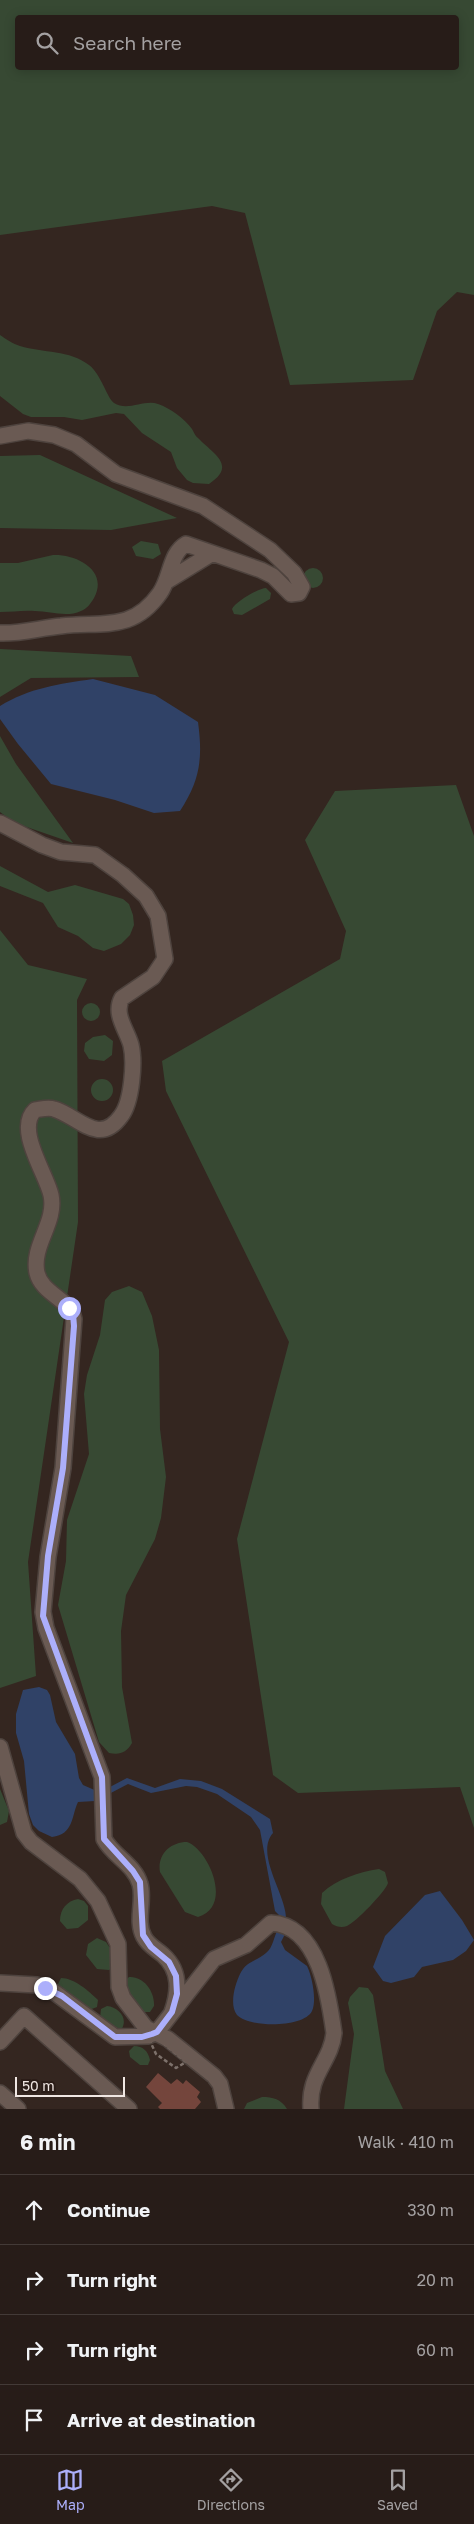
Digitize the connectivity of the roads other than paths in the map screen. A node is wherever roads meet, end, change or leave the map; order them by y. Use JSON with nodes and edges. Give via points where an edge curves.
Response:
{"nodes":[{"id":1,"x":0,"y":436,"type":"edge"},
{"id":2,"x":251,"y":538,"type":"junction"},
{"id":3,"x":211,"y":554,"type":"junction"},
{"id":4,"x":239,"y":562,"type":"junction"},
{"id":5,"x":167,"y":581,"type":"junction"},
{"id":6,"x":0,"y":633,"type":"edge"},
{"id":7,"x":0,"y":823,"type":"edge"},
{"id":8,"x":0,"y":1747,"type":"edge"},
{"id":9,"x":0,"y":1983,"type":"edge"},
{"id":10,"x":172,"y":2012,"type":"junction"},
{"id":11,"x":157,"y":2032,"type":"junction"},
{"id":12,"x":0,"y":2042,"type":"edge"},
{"id":13,"x":0,"y":2092,"type":"edge"},
{"id":14,"x":18,"y":2109,"type":"edge"},
{"id":15,"x":128,"y":2109,"type":"edge"},
{"id":16,"x":226,"y":2109,"type":"edge"},
{"id":17,"x":311,"y":2109,"type":"edge"}],
"edges":[{"from":1,"to":2,"type":"street","via":[[34,432],[69,441],[116,474],[203,506]]},
{"from":2,"to":4,"type":"street","via":[[249,550]]},
{"from":2,"to":4,"type":"street","via":[[288,566],[300,580],[301,591],[291,594],[273,576]]},
{"from":3,"to":4,"type":"street"},
{"from":3,"to":5,"type":"street"},
{"from":3,"to":5,"type":"street","via":[[193,545],[183,546],[175,554]]},
{"from":5,"to":6,"type":"street","via":[[145,610],[122,622]]},
{"from":7,"to":10,"type":"street","via":[[61,852],[91,854],[99,858],[146,896],[158,916],[163,939],[165,959],[160,969],[122,998],[119,1004],[122,1026],[133,1053],[130,1096],[123,1114],[113,1125],[97,1130],[56,1109],[35,1110],[28,1130],[49,1187],[52,1208],[36,1260],[37,1273],[45,1287],[69,1308],[74,1319],[64,1461],[47,1565],[43,1616],[102,1777],[104,1839],[140,1882],[143,1935],[174,1970],[177,1988]]},
{"from":8,"to":11,"type":"street","via":[[24,1833],[31,1842],[80,1879],[98,1901],[118,1944],[120,1993],[146,2028]]},
{"from":9,"to":11,"type":"street","via":[[36,1986],[54,1992],[115,2037],[142,2037]]},
{"from":10,"to":11,"type":"street"},
{"from":10,"to":17,"type":"street","via":[[214,1960],[246,1945],[271,1923],[293,1929],[304,1939],[318,1961],[334,2034],[314,2078]]},
{"from":11,"to":16,"type":"street","via":[[214,2076],[225,2096]]},
{"from":12,"to":15,"type":"street","via":[[24,2016]]},
{"from":13,"to":14,"type":"street"}]}
